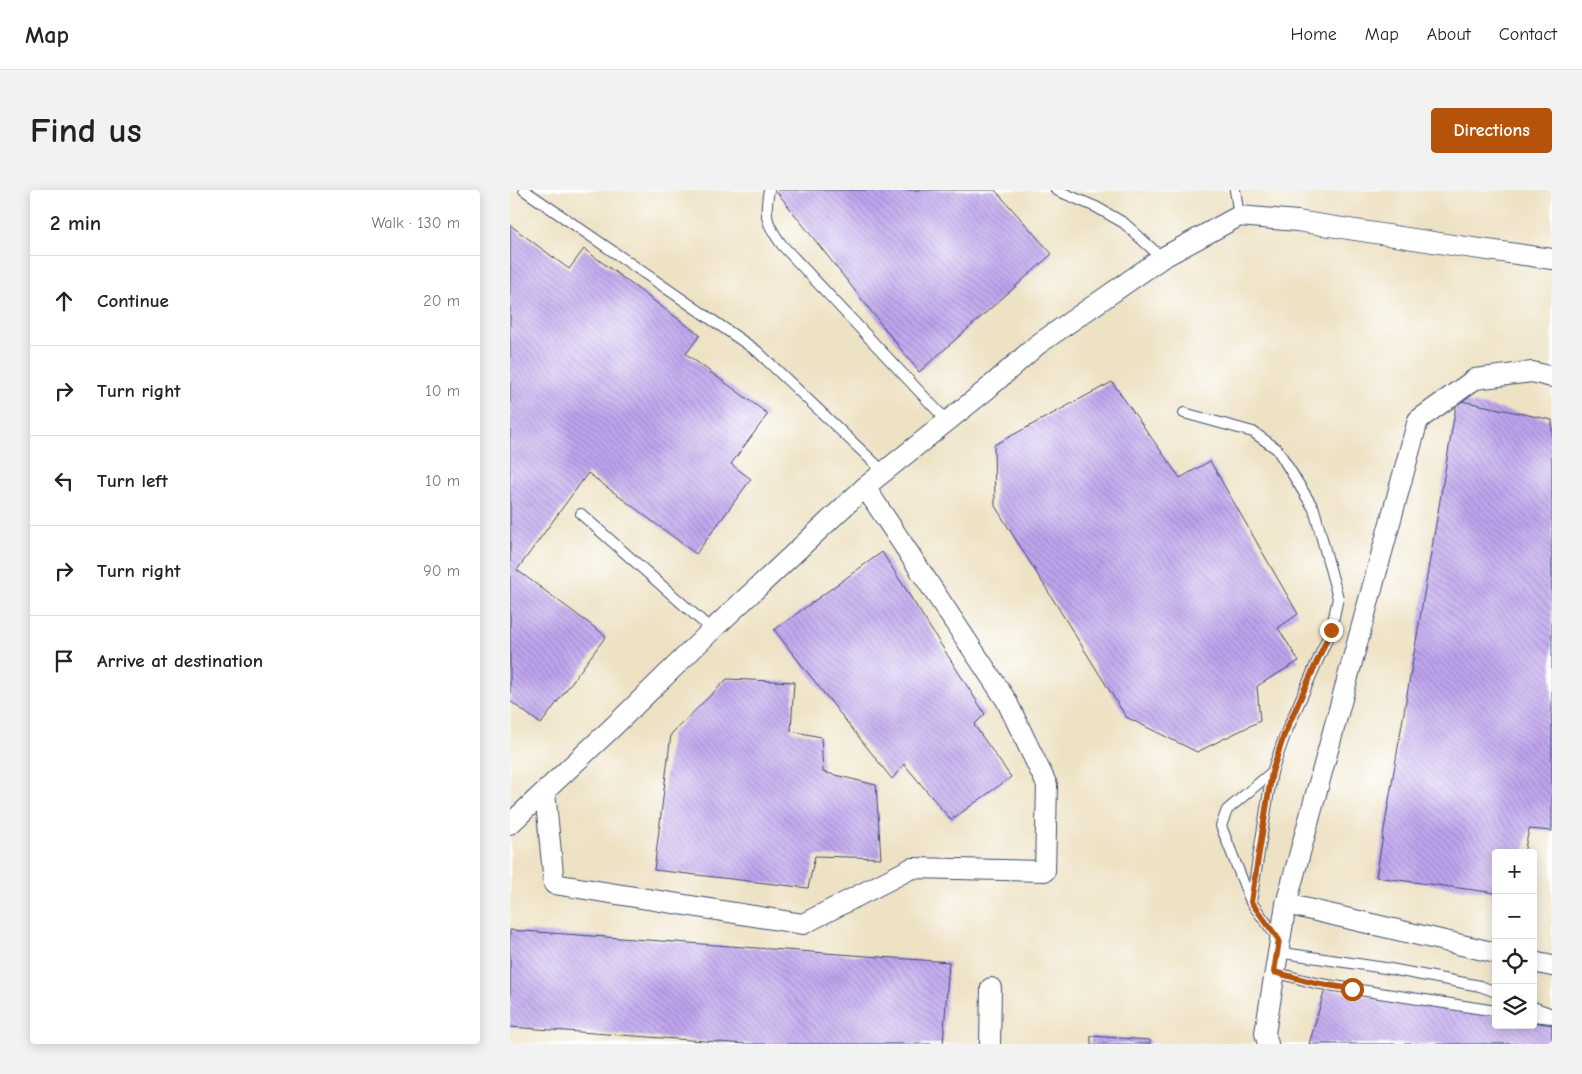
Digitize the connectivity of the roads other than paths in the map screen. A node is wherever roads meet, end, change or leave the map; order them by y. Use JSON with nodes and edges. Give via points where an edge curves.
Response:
{"nodes":[{"id":1,"x":524,"y":190,"type":"edge"},
{"id":2,"x":769,"y":190,"type":"edge"},
{"id":3,"x":1056,"y":190,"type":"edge"},
{"id":4,"x":1235,"y":190,"type":"edge"},
{"id":5,"x":1239,"y":216,"type":"junction"},
{"id":6,"x":1162,"y":258,"type":"junction"},
{"id":7,"x":1552,"y":259,"type":"edge"},
{"id":8,"x":1552,"y":377,"type":"edge"},
{"id":9,"x":1184,"y":413,"type":"dead end"},
{"id":10,"x":948,"y":421,"type":"junction"},
{"id":11,"x":884,"y":472,"type":"junction"},
{"id":12,"x":865,"y":487,"type":"junction"},
{"id":13,"x":581,"y":514,"type":"dead end"},
{"id":14,"x":712,"y":630,"type":"junction"},
{"id":15,"x":1272,"y":772,"type":"junction"},
{"id":16,"x":545,"y":792,"type":"junction"},
{"id":17,"x":510,"y":824,"type":"edge"},
{"id":18,"x":1251,"y":902,"type":"junction"},
{"id":19,"x":1286,"y":904,"type":"junction"},
{"id":20,"x":1278,"y":946,"type":"junction"},
{"id":21,"x":1492,"y":952,"type":"edge"},
{"id":22,"x":1537,"y":963,"type":"edge"},
{"id":23,"x":1552,"y":966,"type":"edge"},
{"id":24,"x":1274,"y":972,"type":"junction"},
{"id":25,"x":991,"y":988,"type":"dead end"},
{"id":26,"x":1492,"y":990,"type":"edge"},
{"id":27,"x":1537,"y":1009,"type":"edge"},
{"id":28,"x":1492,"y":1010,"type":"edge"},
{"id":29,"x":1537,"y":1016,"type":"edge"},
{"id":30,"x":1552,"y":1016,"type":"edge"},
{"id":31,"x":990,"y":1044,"type":"edge"},
{"id":32,"x":1268,"y":1044,"type":"edge"}],
"edges":[{"from":1,"to":11,"type":"lane","via":[[757,350]]},
{"from":2,"to":10,"type":"lane","via":[[766,205],[768,227],[782,246]]},
{"from":3,"to":6,"type":"lane","via":[[1124,223]]},
{"from":4,"to":5,"type":"lane"},
{"from":5,"to":6,"type":"street"},
{"from":5,"to":7,"type":"street","via":[[1297,221]]},
{"from":6,"to":10,"type":"street","via":[[1037,345]]},
{"from":8,"to":19,"type":"street","via":[[1532,372],[1475,379],[1418,420]]},
{"from":9,"to":15,"type":"lane","via":[[1254,432],[1277,449],[1314,510],[1338,598],[1331,630],[1284,735]]},
{"from":10,"to":11,"type":"street"},
{"from":11,"to":12,"type":"street"},
{"from":12,"to":14,"type":"street"},
{"from":12,"to":16,"type":"street","via":[[1006,700],[1047,785],[1045,871],[912,868],[803,924],[784,921],[554,884]]},
{"from":13,"to":14,"type":"lane"},
{"from":14,"to":16,"type":"street"},
{"from":15,"to":18,"type":"lane"},
{"from":15,"to":18,"type":"lane","via":[[1227,810],[1221,826]]},
{"from":16,"to":17,"type":"street"},
{"from":18,"to":20,"type":"lane"},
{"from":19,"to":20,"type":"street"},
{"from":19,"to":21,"type":"street"},
{"from":20,"to":24,"type":"street"},
{"from":20,"to":26,"type":"lane"},
{"from":22,"to":23,"type":"street"},
{"from":24,"to":28,"type":"lane","via":[[1315,983]]},
{"from":24,"to":32,"type":"street","via":[[1265,1033]]},
{"from":25,"to":31,"type":"street"},
{"from":27,"to":30,"type":"lane"},
{"from":29,"to":30,"type":"lane"}]}
